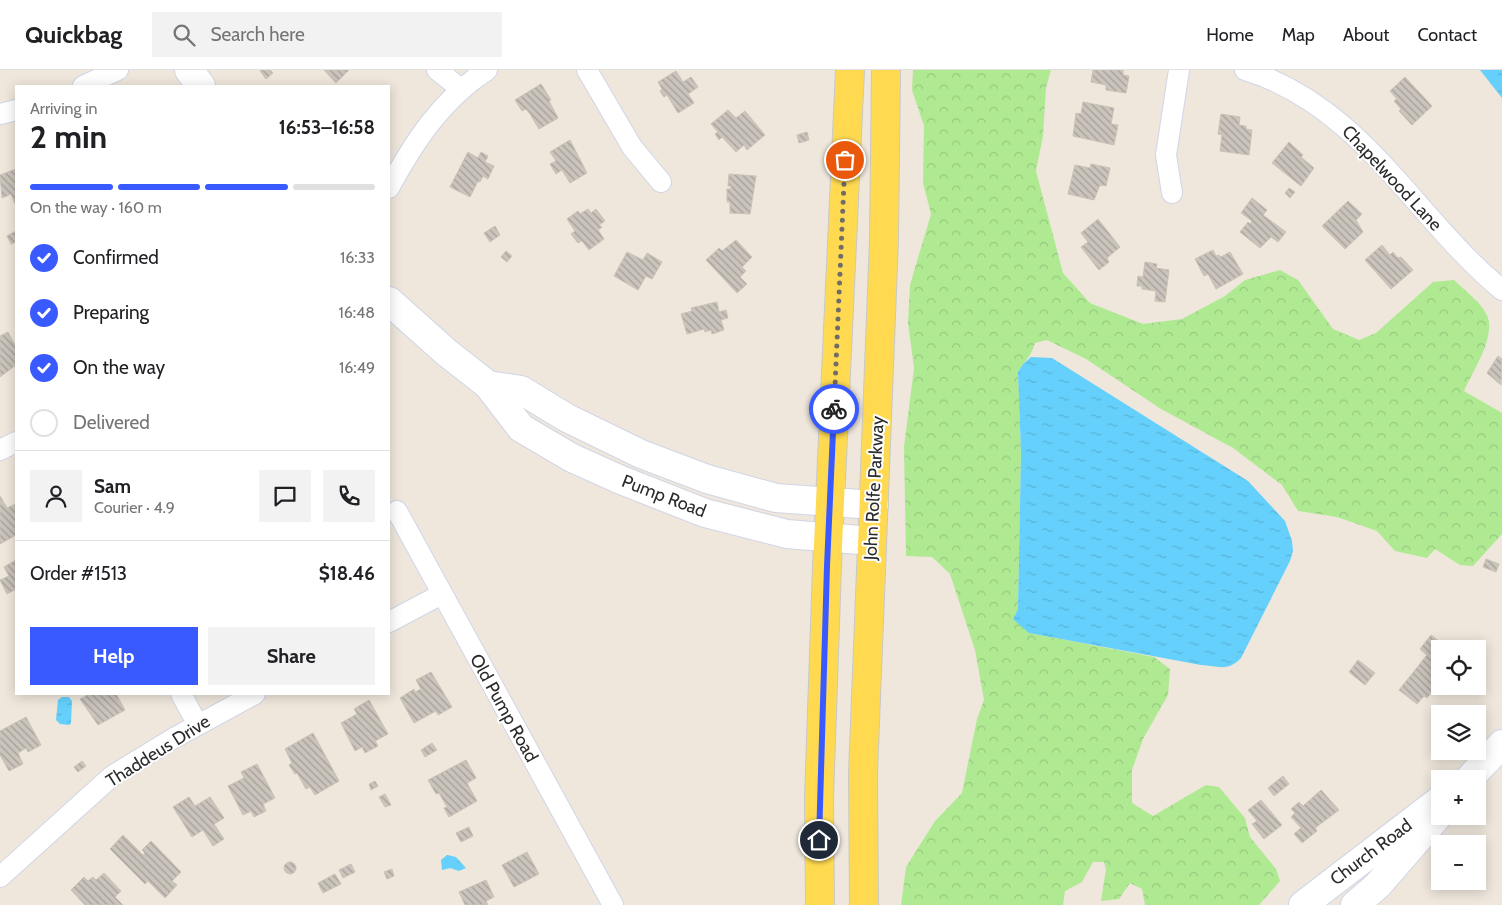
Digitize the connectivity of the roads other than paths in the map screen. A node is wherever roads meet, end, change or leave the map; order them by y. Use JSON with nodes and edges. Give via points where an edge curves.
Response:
{"nodes":[{"id":1,"x":118,"y":70,"type":"edge"},
{"id":2,"x":188,"y":70,"type":"edge"},
{"id":3,"x":437,"y":70,"type":"edge"},
{"id":4,"x":487,"y":70,"type":"edge"},
{"id":5,"x":587,"y":70,"type":"edge"},
{"id":6,"x":850,"y":70,"type":"edge"},
{"id":7,"x":886,"y":70,"type":"edge"},
{"id":8,"x":1179,"y":70,"type":"edge"},
{"id":9,"x":1245,"y":70,"type":"edge"},
{"id":10,"x":85,"y":85,"type":"edge"},
{"id":11,"x":200,"y":85,"type":"edge"},
{"id":12,"x":461,"y":89,"type":"junction"},
{"id":13,"x":15,"y":110,"type":"edge"},
{"id":14,"x":0,"y":114,"type":"edge"},
{"id":15,"x":661,"y":182,"type":"dead end"},
{"id":16,"x":390,"y":186,"type":"edge"},
{"id":17,"x":1172,"y":193,"type":"dead end"},
{"id":18,"x":1502,"y":290,"type":"edge"},
{"id":19,"x":390,"y":302,"type":"edge"},
{"id":20,"x":488,"y":385,"type":"junction"},
{"id":21,"x":15,"y":442,"type":"edge"},
{"id":22,"x":0,"y":450,"type":"edge"},
{"id":23,"x":830,"y":502,"type":"junction"},
{"id":24,"x":874,"y":505,"type":"junction"},
{"id":25,"x":397,"y":511,"type":"dead end"},
{"id":26,"x":828,"y":537,"type":"junction"},
{"id":27,"x":872,"y":541,"type":"junction"},
{"id":28,"x":442,"y":594,"type":"junction"},
{"id":29,"x":390,"y":621,"type":"edge"},
{"id":30,"x":182,"y":695,"type":"edge"},
{"id":31,"x":253,"y":695,"type":"edge"},
{"id":32,"x":198,"y":725,"type":"junction"},
{"id":33,"x":1501,"y":746,"type":"edge"},
{"id":34,"x":1477,"y":770,"type":"edge"},
{"id":35,"x":1431,"y":807,"type":"edge"},
{"id":36,"x":1431,"y":823,"type":"edge"},
{"id":37,"x":0,"y":877,"type":"edge"},
{"id":38,"x":607,"y":903,"type":"edge"},
{"id":39,"x":820,"y":905,"type":"edge"},
{"id":40,"x":864,"y":905,"type":"edge"},
{"id":41,"x":1303,"y":905,"type":"edge"},
{"id":42,"x":1354,"y":905,"type":"edge"}],
"edges":[{"from":1,"to":10,"type":"street"},
{"from":2,"to":11,"type":"main road"},
{"from":3,"to":12,"type":"street"},
{"from":4,"to":12,"type":"street"},
{"from":5,"to":15,"type":"street","via":[[632,147]]},
{"from":6,"to":23,"type":"main road"},
{"from":7,"to":24,"type":"main road","name":"John Rolfe Parkway","via":[[884,240]]},
{"from":8,"to":17,"type":"street","via":[[1166,155]]},
{"from":9,"to":18,"type":"street","name":"Chapelwood Lane","via":[[1290,87],[1333,116],[1384,165],[1466,258]]},
{"from":12,"to":16,"type":"street","via":[[428,125]]},
{"from":13,"to":14,"type":"street"},
{"from":19,"to":20,"type":"main road","name":"Pump Road"},
{"from":20,"to":23,"type":"main road","name":"Pump Road","via":[[521,390],[567,418],[641,454],[707,479],[776,498]]},
{"from":20,"to":26,"type":"main road","name":"Pump Road","via":[[521,428],[572,458],[621,480],[705,513],[787,534]]},
{"from":21,"to":22,"type":"street"},
{"from":23,"to":24,"type":"main road","name":"Pump Road"},
{"from":23,"to":26,"type":"main road"},
{"from":24,"to":27,"type":"main road","name":"John Rolfe Parkway"},
{"from":25,"to":28,"type":"street","name":"Old Pump Road"},
{"from":26,"to":27,"type":"main road","name":"Pump Road"},
{"from":26,"to":39,"type":"main road","via":[[819,798]]},
{"from":27,"to":40,"type":"main road","name":"John Rolfe Parkway","via":[[863,774]]},
{"from":28,"to":29,"type":"street"},
{"from":28,"to":38,"type":"street","name":"Old Pump Road"},
{"from":30,"to":32,"type":"street"},
{"from":31,"to":32,"type":"street","name":"Thaddeus Drive"},
{"from":32,"to":37,"type":"street","name":"Thaddeus Drive","via":[[112,776]]},
{"from":33,"to":34,"type":"main road"},
{"from":35,"to":41,"type":"main road","name":"Church Road"},
{"from":36,"to":42,"type":"main road","name":"Church Road","via":[[1378,885]]}]}
